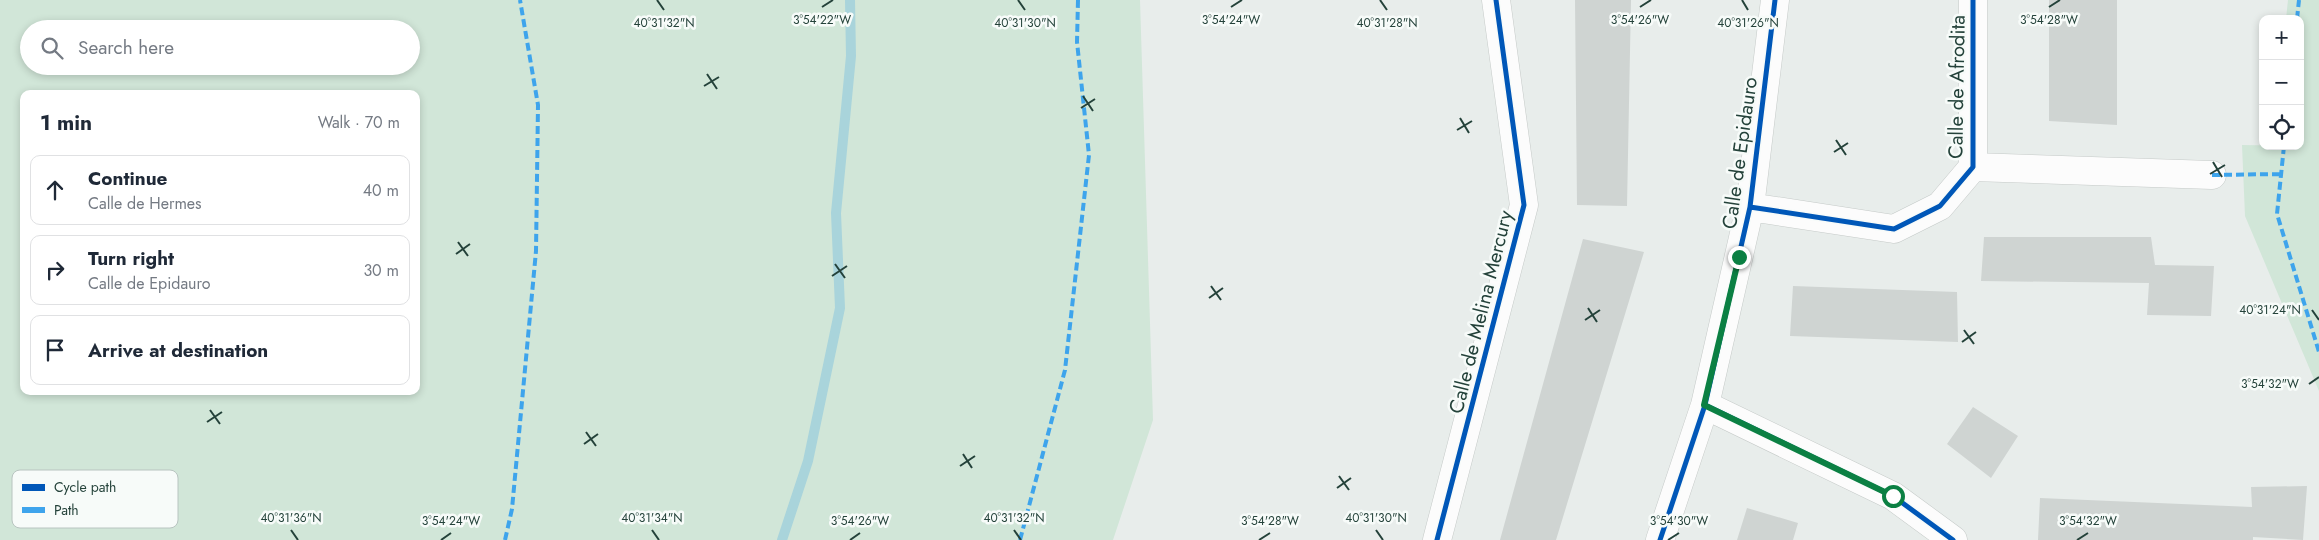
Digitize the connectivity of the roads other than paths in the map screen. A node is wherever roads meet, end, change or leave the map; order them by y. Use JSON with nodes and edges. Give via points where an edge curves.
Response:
{"nodes":[{"id":1,"x":1496,"y":0,"type":"edge"},
{"id":2,"x":1775,"y":0,"type":"edge"},
{"id":3,"x":1973,"y":0,"type":"edge"},
{"id":4,"x":1973,"y":166,"type":"junction"},
{"id":5,"x":2212,"y":175,"type":"dead end"},
{"id":6,"x":1750,"y":207,"type":"junction"},
{"id":7,"x":1704,"y":405,"type":"junction"},
{"id":8,"x":1438,"y":540,"type":"edge"},
{"id":9,"x":1660,"y":540,"type":"edge"},
{"id":10,"x":1953,"y":540,"type":"edge"}],
"edges":[{"from":1,"to":8,"type":"street","name":"Calle de Melina Mercury","via":[[1524,205]]},
{"from":2,"to":6,"type":"street","name":"Calle de Epidauro"},
{"from":3,"to":4,"type":"street","name":"Calle de Afrodita"},
{"from":4,"to":5,"type":"street","name":"Calle de Afrodita"},
{"from":4,"to":6,"type":"street","name":"Calle de Afrodita","via":[[1940,206],[1894,229]]},
{"from":6,"to":7,"type":"street","name":"Calle de Epidauro"},
{"from":7,"to":9,"type":"street","name":"Calle de Epidauro"},
{"from":7,"to":10,"type":"street","via":[[1893,496]]}]}
